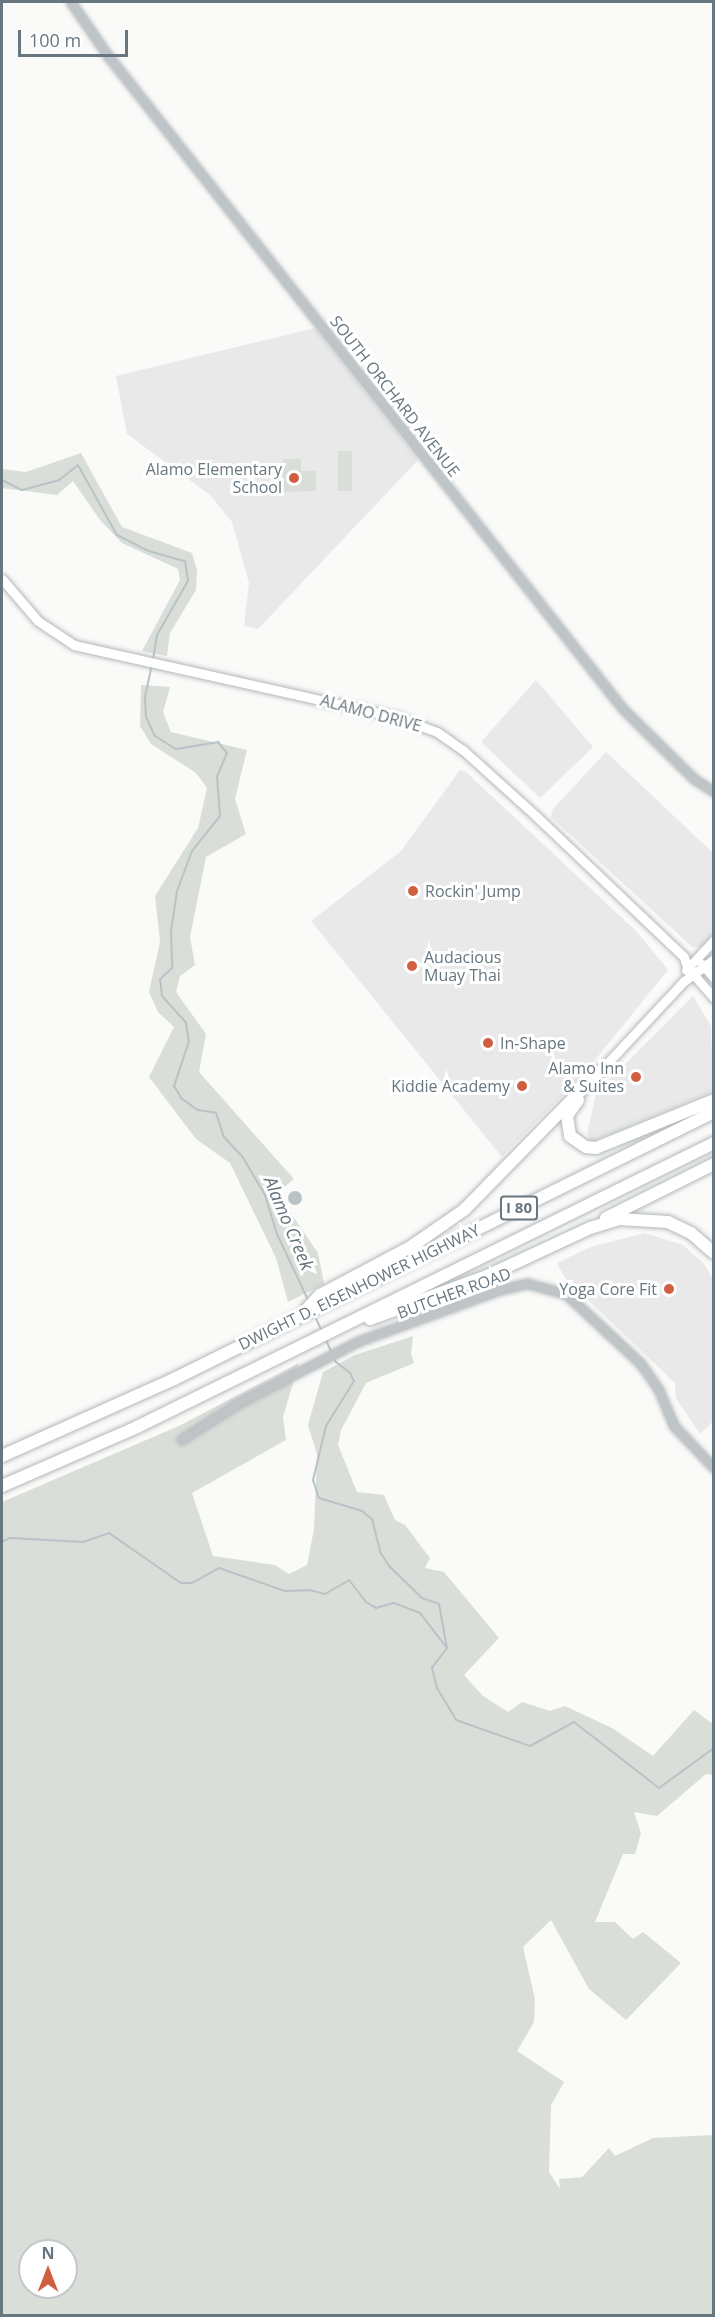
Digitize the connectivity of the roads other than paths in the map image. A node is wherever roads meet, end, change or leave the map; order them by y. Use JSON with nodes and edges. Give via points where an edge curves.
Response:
{"nodes":[{"id":1,"x":71,"y":2,"type":"edge"},
{"id":2,"x":2,"y":579,"type":"edge"},
{"id":3,"x":714,"y":792,"type":"edge"},
{"id":4,"x":714,"y":940,"type":"edge"},
{"id":5,"x":684,"y":957,"type":"junction"},
{"id":6,"x":696,"y":958,"type":"junction"},
{"id":7,"x":714,"y":959,"type":"edge"},
{"id":8,"x":687,"y":967,"type":"junction"},
{"id":9,"x":705,"y":967,"type":"junction"},
{"id":10,"x":696,"y":975,"type":"junction"},
{"id":11,"x":714,"y":978,"type":"edge"},
{"id":12,"x":684,"y":981,"type":"junction"},
{"id":13,"x":714,"y":999,"type":"edge"},
{"id":14,"x":600,"y":1071,"type":"junction"},
{"id":15,"x":714,"y":1100,"type":"edge"},
{"id":16,"x":714,"y":1112,"type":"edge"},
{"id":17,"x":714,"y":1143,"type":"edge"},
{"id":18,"x":714,"y":1164,"type":"edge"},
{"id":19,"x":590,"y":1228,"type":"junction"},
{"id":20,"x":714,"y":1252,"type":"edge"},
{"id":21,"x":322,"y":1300,"type":"junction"},
{"id":22,"x":340,"y":1328,"type":"junction"},
{"id":23,"x":182,"y":1440,"type":"dead end"},
{"id":24,"x":2,"y":1456,"type":"edge"},
{"id":25,"x":714,"y":1468,"type":"edge"},
{"id":26,"x":2,"y":1486,"type":"edge"}],
"edges":[{"from":1,"to":3,"type":"street","name":"SOUTH ORCHARD AVENUE","via":[[109,57],[623,709],[694,779]]},
{"from":2,"to":5,"type":"main road","name":"ALAMO DRIVE","via":[[38,621],[63,640],[397,717],[436,732],[463,750],[536,816]]},
{"from":4,"to":6,"type":"main road"},
{"from":5,"to":6,"type":"main road"},
{"from":5,"to":8,"type":"main road","name":"ALAMO DRIVE"},
{"from":6,"to":8,"type":"main road"},
{"from":6,"to":9,"type":"main road"},
{"from":7,"to":9,"type":"main road"},
{"from":8,"to":10,"type":"main road"},
{"from":8,"to":12,"type":"main road"},
{"from":9,"to":10,"type":"main road"},
{"from":9,"to":11,"type":"main road"},
{"from":10,"to":12,"type":"main road"},
{"from":10,"to":13,"type":"main road"},
{"from":12,"to":14,"type":"main road"},
{"from":14,"to":15,"type":"highway","via":[[567,1116],[570,1136],[586,1147],[607,1144]]},
{"from":14,"to":21,"type":"highway","via":[[464,1210]]},
{"from":16,"to":21,"type":"highway","name":"DWIGHT D. EISENHOWER HIGHWAY","number":"I 80"},
{"from":17,"to":22,"type":"highway","name":"DWIGHT D. EISENHOWER HIGHWAY","number":"I 80"},
{"from":18,"to":19,"type":"highway"},
{"from":19,"to":20,"type":"highway","via":[[619,1219],[652,1218],[680,1226]]},
{"from":19,"to":22,"type":"highway","via":[[487,1276]]},
{"from":21,"to":24,"type":"highway","name":"DWIGHT D. EISENHOWER HIGHWAY","via":[[301,1316],[156,1388]]},
{"from":22,"to":26,"type":"highway","name":"DWIGHT D. EISENHOWER HIGHWAY","number":"I 80","via":[[137,1427]]},
{"from":23,"to":25,"type":"street","name":"BUTCHER ROAD","via":[[238,1404],[352,1345],[528,1284],[557,1290],[578,1303],[641,1364],[659,1390],[674,1426]]}]}
